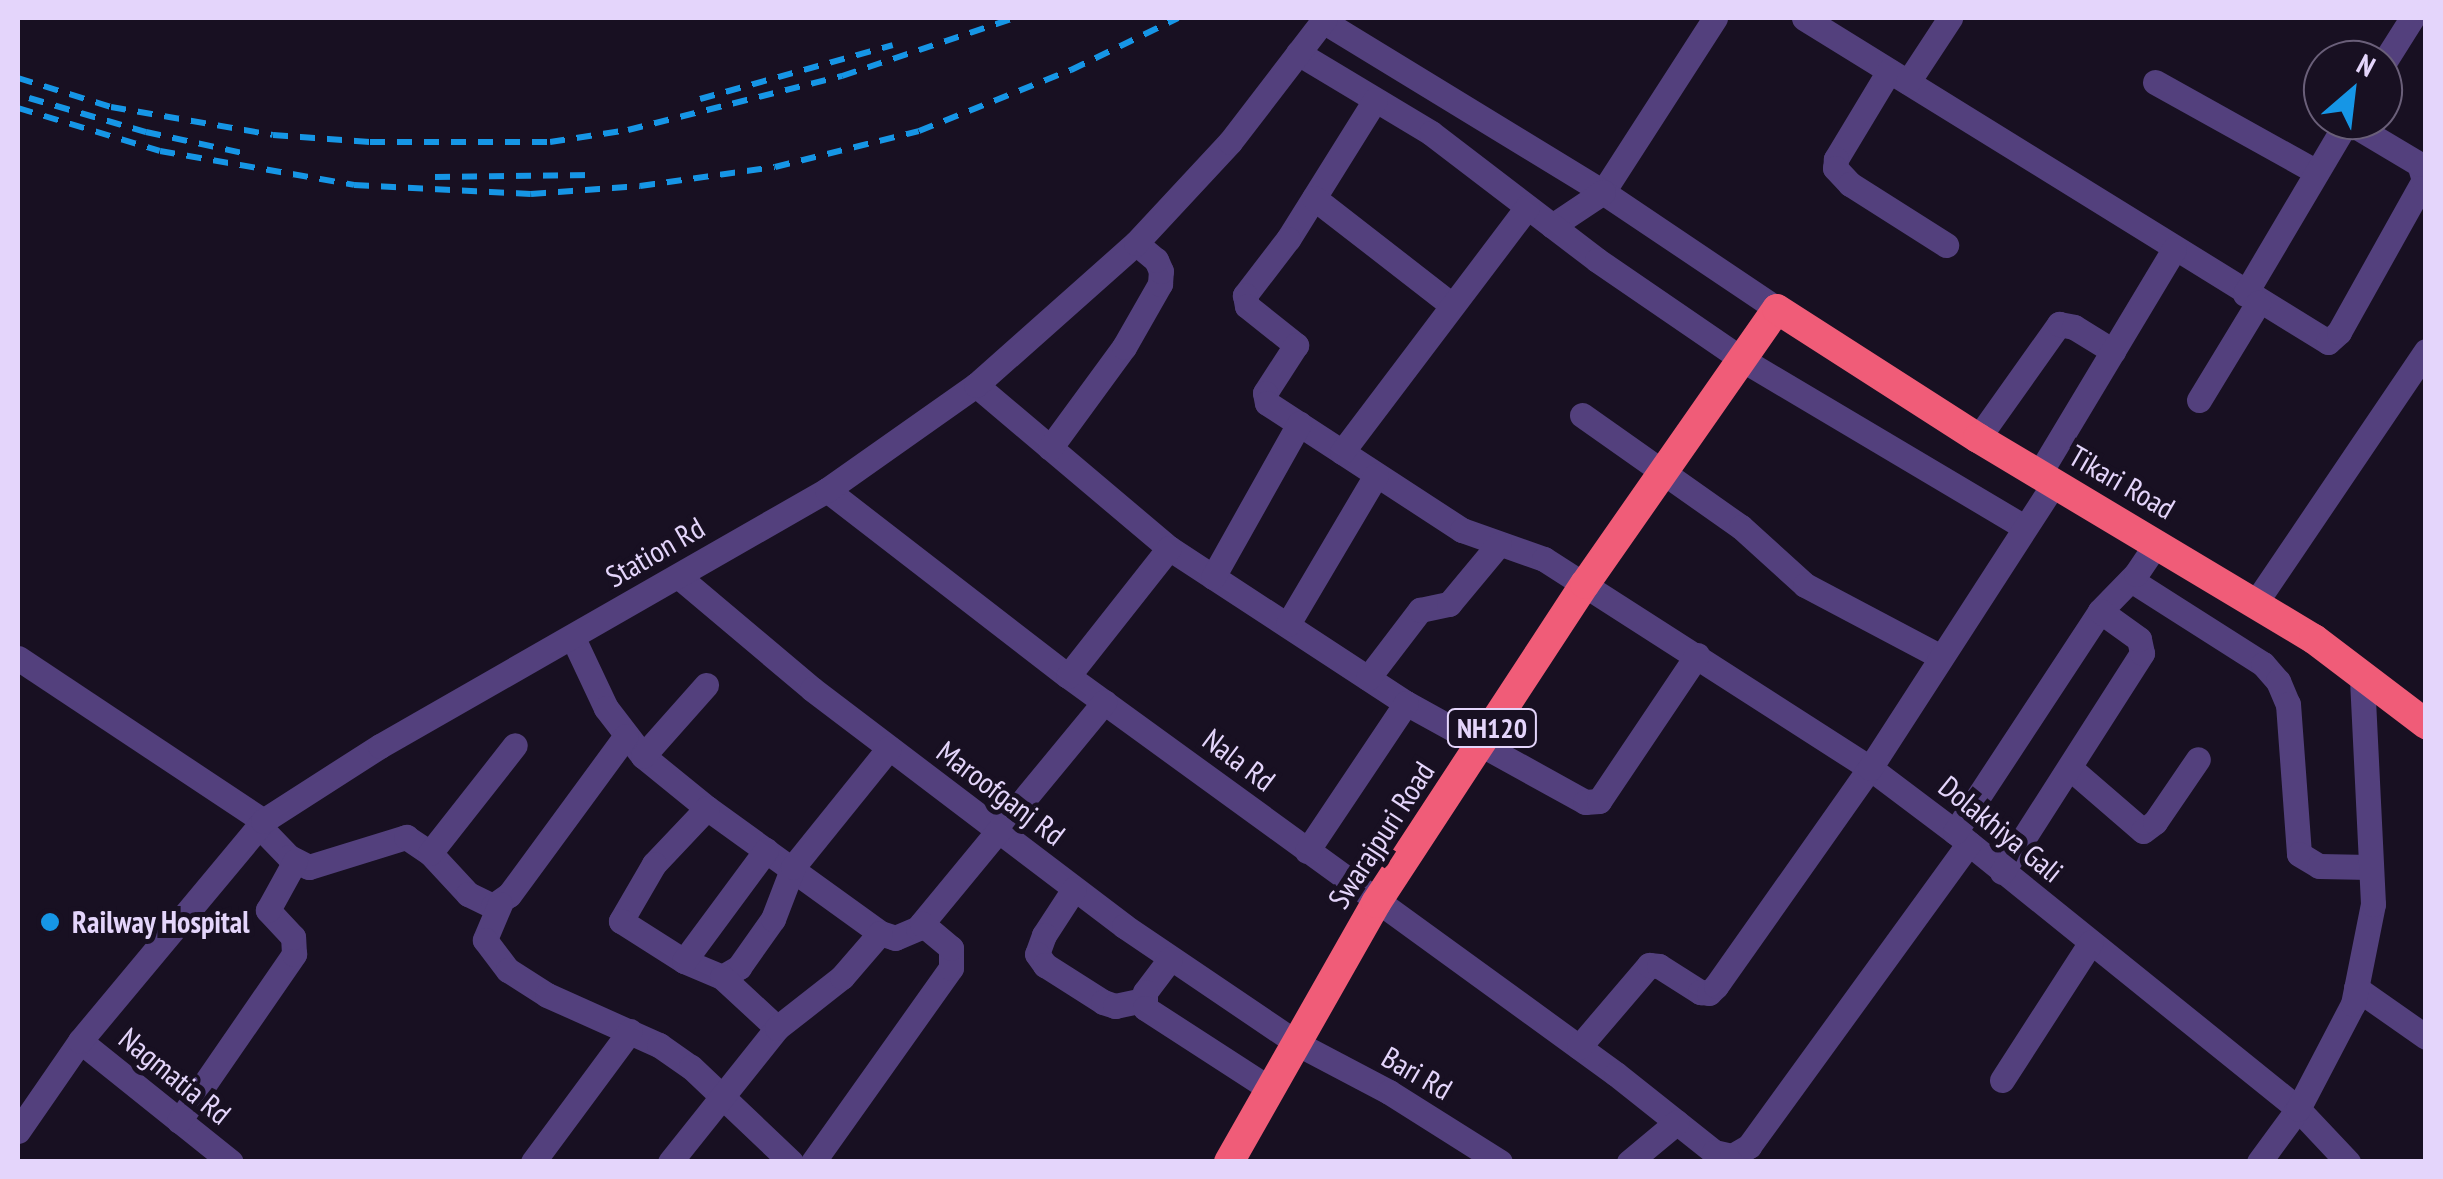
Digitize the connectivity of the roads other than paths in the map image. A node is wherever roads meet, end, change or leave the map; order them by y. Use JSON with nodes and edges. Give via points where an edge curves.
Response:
{"nodes":[{"id":1,"x":1715,"y":18,"type":"edge"},
{"id":2,"x":1804,"y":18,"type":"edge"},
{"id":3,"x":1950,"y":18,"type":"edge"},
{"id":4,"x":2412,"y":18,"type":"edge"},
{"id":5,"x":1324,"y":19,"type":"edge"},
{"id":6,"x":2398,"y":40,"type":"edge"},
{"id":7,"x":1298,"y":53,"type":"junction"},
{"id":8,"x":1899,"y":76,"type":"junction"},
{"id":9,"x":2155,"y":82,"type":"dead end"},
{"id":10,"x":1375,"y":100,"type":"junction"},
{"id":11,"x":2336,"y":140,"type":"edge"},
{"id":12,"x":2380,"y":140,"type":"edge"},
{"id":13,"x":2422,"y":166,"type":"edge"},
{"id":14,"x":2317,"y":172,"type":"junction"},
{"id":15,"x":1603,"y":192,"type":"junction"},
{"id":16,"x":1314,"y":198,"type":"junction"},
{"id":17,"x":1526,"y":207,"type":"junction"},
{"id":18,"x":1552,"y":226,"type":"junction"},
{"id":19,"x":1136,"y":242,"type":"junction"},
{"id":20,"x":1946,"y":245,"type":"dead end"},
{"id":21,"x":2174,"y":248,"type":"junction"},
{"id":22,"x":2251,"y":298,"type":"junction"},
{"id":23,"x":1452,"y":305,"type":"junction"},
{"id":24,"x":1777,"y":309,"type":"junction"},
{"id":25,"x":2113,"y":351,"type":"junction"},
{"id":26,"x":2426,"y":351,"type":"edge"},
{"id":27,"x":1743,"y":360,"type":"junction"},
{"id":28,"x":976,"y":385,"type":"junction"},
{"id":29,"x":2199,"y":400,"type":"dead end"},
{"id":30,"x":1582,"y":415,"type":"dead end"},
{"id":31,"x":1299,"y":424,"type":"junction"},
{"id":32,"x":1978,"y":438,"type":"junction"},
{"id":33,"x":1050,"y":448,"type":"junction"},
{"id":34,"x":1342,"y":452,"type":"junction"},
{"id":35,"x":1663,"y":473,"type":"junction"},
{"id":36,"x":1376,"y":474,"type":"junction"},
{"id":37,"x":2047,"y":478,"type":"junction"},
{"id":38,"x":828,"y":490,"type":"junction"},
{"id":39,"x":2023,"y":526,"type":"junction"},
{"id":40,"x":2157,"y":542,"type":"junction"},
{"id":41,"x":1499,"y":544,"type":"junction"},
{"id":42,"x":1169,"y":548,"type":"junction"},
{"id":43,"x":678,"y":576,"type":"junction"},
{"id":44,"x":1213,"y":578,"type":"junction"},
{"id":45,"x":2130,"y":580,"type":"junction"},
{"id":46,"x":1585,"y":584,"type":"junction"},
{"id":47,"x":2256,"y":602,"type":"junction"},
{"id":48,"x":2100,"y":612,"type":"junction"},
{"id":49,"x":1288,"y":624,"type":"junction"},
{"id":50,"x":572,"y":638,"type":"junction"},
{"id":51,"x":1697,"y":655,"type":"junction"},
{"id":52,"x":1940,"y":657,"type":"junction"},
{"id":53,"x":18,"y":658,"type":"edge"},
{"id":54,"x":1068,"y":676,"type":"junction"},
{"id":55,"x":2362,"y":676,"type":"junction"},
{"id":56,"x":1368,"y":678,"type":"junction"},
{"id":57,"x":706,"y":685,"type":"dead end"},
{"id":58,"x":1104,"y":702,"type":"junction"},
{"id":59,"x":1406,"y":703,"type":"junction"},
{"id":60,"x":2426,"y":724,"type":"edge"},
{"id":61,"x":626,"y":736,"type":"junction"},
{"id":62,"x":516,"y":745,"type":"dead end"},
{"id":63,"x":1480,"y":746,"type":"junction"},
{"id":64,"x":889,"y":748,"type":"junction"},
{"id":65,"x":644,"y":756,"type":"junction"},
{"id":66,"x":2198,"y":759,"type":"dead end"},
{"id":67,"x":1870,"y":768,"type":"junction"},
{"id":68,"x":2070,"y":768,"type":"junction"},
{"id":69,"x":707,"y":808,"type":"junction"},
{"id":70,"x":261,"y":823,"type":"junction"},
{"id":71,"x":1001,"y":833,"type":"junction"},
{"id":72,"x":1962,"y":837,"type":"junction"},
{"id":73,"x":766,"y":850,"type":"junction"},
{"id":74,"x":1306,"y":851,"type":"junction"},
{"id":75,"x":430,"y":853,"type":"junction"},
{"id":76,"x":295,"y":861,"type":"junction"},
{"id":77,"x":793,"y":867,"type":"junction"},
{"id":78,"x":2370,"y":867,"type":"junction"},
{"id":79,"x":2002,"y":872,"type":"junction"},
{"id":80,"x":1074,"y":889,"type":"junction"},
{"id":81,"x":1376,"y":903,"type":"junction"},
{"id":82,"x":500,"y":904,"type":"junction"},
{"id":83,"x":922,"y":924,"type":"junction"},
{"id":84,"x":880,"y":933,"type":"junction"},
{"id":85,"x":2092,"y":942,"type":"junction"},
{"id":86,"x":1170,"y":959,"type":"junction"},
{"id":87,"x":684,"y":961,"type":"junction"},
{"id":88,"x":722,"y":978,"type":"junction"},
{"id":89,"x":2356,"y":988,"type":"junction"},
{"id":90,"x":1143,"y":1000,"type":"junction"},
{"id":91,"x":777,"y":1028,"type":"junction"},
{"id":92,"x":630,"y":1031,"type":"junction"},
{"id":93,"x":2426,"y":1038,"type":"edge"},
{"id":94,"x":80,"y":1041,"type":"junction"},
{"id":95,"x":1298,"y":1044,"type":"junction"},
{"id":96,"x":1579,"y":1047,"type":"junction"},
{"id":97,"x":2002,"y":1080,"type":"dead end"},
{"id":98,"x":1270,"y":1089,"type":"junction"},
{"id":99,"x":724,"y":1094,"type":"junction"},
{"id":100,"x":2298,"y":1109,"type":"junction"},
{"id":101,"x":179,"y":1121,"type":"junction"},
{"id":102,"x":1676,"y":1122,"type":"junction"},
{"id":103,"x":18,"y":1131,"type":"edge"},
{"id":104,"x":230,"y":1162,"type":"edge"},
{"id":105,"x":533,"y":1162,"type":"edge"},
{"id":106,"x":670,"y":1162,"type":"edge"},
{"id":107,"x":791,"y":1162,"type":"edge"},
{"id":108,"x":813,"y":1162,"type":"edge"},
{"id":109,"x":1229,"y":1162,"type":"edge"},
{"id":110,"x":1500,"y":1162,"type":"edge"},
{"id":111,"x":1629,"y":1162,"type":"edge"},
{"id":112,"x":2259,"y":1162,"type":"edge"},
{"id":113,"x":2348,"y":1162,"type":"edge"}],
"edges":[{"from":1,"to":15,"type":"street"},
{"from":2,"to":8,"type":"street"},
{"from":3,"to":8,"type":"street"},
{"from":4,"to":6,"type":"street"},
{"from":5,"to":7,"type":"street","name":"Station Rd"},
{"from":5,"to":15,"type":"street"},
{"from":7,"to":10,"type":"street"},
{"from":7,"to":19,"type":"street","name":"Station Rd","via":[[1230,142]]},
{"from":8,"to":20,"type":"street","via":[[1835,168]]},
{"from":8,"to":21,"type":"street"},
{"from":9,"to":14,"type":"street"},
{"from":10,"to":16,"type":"street"},
{"from":10,"to":17,"type":"street","via":[[1471,161]]},
{"from":11,"to":14,"type":"street"},
{"from":12,"to":13,"type":"street"},
{"from":13,"to":22,"type":"street","via":[[2419,193],[2334,339],[2321,341]]},
{"from":14,"to":22,"type":"street"},
{"from":15,"to":18,"type":"street"},
{"from":15,"to":24,"type":"street"},
{"from":16,"to":23,"type":"street"},
{"from":16,"to":31,"type":"street","name":"Dolakhiya Gali","via":[[1244,301],[1296,345],[1265,398]]},
{"from":17,"to":18,"type":"street"},
{"from":17,"to":23,"type":"street"},
{"from":18,"to":27,"type":"street"},
{"from":19,"to":28,"type":"street","name":"Station Rd"},
{"from":19,"to":33,"type":"street","via":[[1156,260],[1160,284],[1124,347]]},
{"from":21,"to":22,"type":"street"},
{"from":21,"to":25,"type":"street"},
{"from":22,"to":29,"type":"street"},
{"from":23,"to":34,"type":"street"},
{"from":24,"to":27,"type":"highway","name":"Swarajpuri Road","number":"NH120"},
{"from":24,"to":32,"type":"highway","name":"Tikari Road"},
{"from":25,"to":32,"type":"street","via":[[2059,324]]},
{"from":25,"to":37,"type":"street"},
{"from":26,"to":47,"type":"street"},
{"from":27,"to":35,"type":"highway","name":"Swarajpuri Road","number":"NH120"},
{"from":27,"to":39,"type":"street"},
{"from":28,"to":33,"type":"street"},
{"from":28,"to":38,"type":"street","name":"Station Rd"},
{"from":30,"to":35,"type":"street"},
{"from":31,"to":34,"type":"street","name":"Dolakhiya Gali"},
{"from":31,"to":44,"type":"street"},
{"from":32,"to":37,"type":"highway","name":"Tikari Road"},
{"from":33,"to":42,"type":"street"},
{"from":34,"to":36,"type":"street","name":"Dolakhiya Gali"},
{"from":35,"to":46,"type":"highway","name":"Swarajpuri Road","number":"NH120"},
{"from":35,"to":52,"type":"street","via":[[1741,527],[1805,584]]},
{"from":36,"to":41,"type":"street","name":"Dolakhiya Gali","via":[[1462,530]]},
{"from":36,"to":49,"type":"street"},
{"from":37,"to":39,"type":"street"},
{"from":37,"to":40,"type":"highway","name":"Tikari Road"},
{"from":38,"to":43,"type":"street","name":"Station Rd"},
{"from":38,"to":54,"type":"street","name":"Nala Rd"},
{"from":39,"to":52,"type":"street"},
{"from":40,"to":45,"type":"street","name":"Nala Rd"},
{"from":40,"to":47,"type":"highway","name":"Tikari Road"},
{"from":41,"to":46,"type":"street","name":"Dolakhiya Gali","via":[[1544,559]]},
{"from":41,"to":56,"type":"street","via":[[1449,604],[1420,610]]},
{"from":42,"to":44,"type":"street"},
{"from":42,"to":54,"type":"street"},
{"from":43,"to":50,"type":"street","name":"Station Rd"},
{"from":43,"to":64,"type":"street","name":"Maroofganj Rd"},
{"from":44,"to":49,"type":"street"},
{"from":45,"to":48,"type":"street","name":"Nala Rd"},
{"from":45,"to":78,"type":"street","via":[[2263,664],[2278,681],[2288,704],[2299,854],[2319,866]]},
{"from":46,"to":51,"type":"street","name":"Dolakhiya Gali"},
{"from":46,"to":63,"type":"highway","name":"Swarajpuri Road","number":"NH120"},
{"from":47,"to":55,"type":"highway","name":"Tikari Road"},
{"from":48,"to":68,"type":"street","via":[[2143,648]]},
{"from":48,"to":72,"type":"street","name":"Nala Rd"},
{"from":49,"to":56,"type":"street"},
{"from":50,"to":61,"type":"street"},
{"from":50,"to":70,"type":"street","name":"Station Rd","via":[[380,746]]},
{"from":51,"to":63,"type":"street","via":[[1593,804]]},
{"from":51,"to":67,"type":"street","name":"Dolakhiya Gali"},
{"from":52,"to":67,"type":"street"},
{"from":53,"to":70,"type":"street"},
{"from":54,"to":58,"type":"street","name":"Nala Rd"},
{"from":55,"to":60,"type":"highway","name":"Tikari Road"},
{"from":55,"to":78,"type":"street"},
{"from":56,"to":59,"type":"street"},
{"from":57,"to":65,"type":"street"},
{"from":58,"to":71,"type":"street"},
{"from":58,"to":74,"type":"street","name":"Nala Rd"},
{"from":59,"to":63,"type":"street"},
{"from":59,"to":74,"type":"street"},
{"from":61,"to":65,"type":"street"},
{"from":61,"to":82,"type":"street"},
{"from":62,"to":75,"type":"street"},
{"from":63,"to":81,"type":"highway","name":"Swarajpuri Road","number":"NH120"},
{"from":64,"to":71,"type":"street","name":"Maroofganj Rd"},
{"from":64,"to":77,"type":"street"},
{"from":65,"to":69,"type":"street"},
{"from":66,"to":68,"type":"street","via":[[2143,831]]},
{"from":67,"to":72,"type":"street","name":"Dolakhiya Gali"},
{"from":67,"to":96,"type":"street","via":[[1709,993],[1649,966]]},
{"from":68,"to":79,"type":"street"},
{"from":69,"to":73,"type":"street"},
{"from":69,"to":87,"type":"street","via":[[654,864],[622,914],[626,927]]},
{"from":70,"to":76,"type":"street"},
{"from":70,"to":94,"type":"street","name":"Station Rd"},
{"from":71,"to":80,"type":"street","name":"Maroofganj Rd"},
{"from":71,"to":83,"type":"street"},
{"from":72,"to":79,"type":"street","name":"Dolakhiya Gali"},
{"from":72,"to":102,"type":"street","name":"Nala Rd","via":[[1749,1146],[1732,1156],[1714,1152]]},
{"from":73,"to":77,"type":"street"},
{"from":73,"to":87,"type":"street"},
{"from":74,"to":81,"type":"street","name":"Nala Rd"},
{"from":75,"to":76,"type":"street","via":[[399,837],[323,866]]},
{"from":75,"to":82,"type":"street","via":[[468,894]]},
{"from":76,"to":101,"type":"street","via":[[268,910],[294,937],[294,954]]},
{"from":77,"to":84,"type":"street"},
{"from":77,"to":88,"type":"street","via":[[772,919],[739,967]]},
{"from":78,"to":89,"type":"street","via":[[2373,904]]},
{"from":79,"to":85,"type":"street","name":"Dolakhiya Gali"},
{"from":80,"to":86,"type":"street","name":"Maroofganj Rd"},
{"from":80,"to":90,"type":"street","via":[[1037,954],[1103,1002]]},
{"from":81,"to":95,"type":"highway","name":"Swarajpuri Road","number":"NH120"},
{"from":81,"to":96,"type":"street","name":"Nala Rd"},
{"from":82,"to":92,"type":"street","via":[[485,940],[508,970]]},
{"from":83,"to":84,"type":"street","via":[[895,938]]},
{"from":83,"to":108,"type":"street","via":[[951,948],[951,968]]},
{"from":84,"to":91,"type":"street","via":[[842,978]]},
{"from":85,"to":97,"type":"street"},
{"from":85,"to":100,"type":"street","name":"Dolakhiya Gali"},
{"from":86,"to":90,"type":"street"},
{"from":86,"to":95,"type":"street","name":"Maroofganj Rd"},
{"from":87,"to":88,"type":"street"},
{"from":88,"to":91,"type":"street"},
{"from":89,"to":93,"type":"street"},
{"from":89,"to":100,"type":"street"},
{"from":90,"to":98,"type":"street","via":[[1151,1015]]},
{"from":91,"to":99,"type":"street"},
{"from":92,"to":99,"type":"street"},
{"from":92,"to":105,"type":"street"},
{"from":94,"to":101,"type":"street","name":"Nagmatia Rd"},
{"from":94,"to":103,"type":"street","name":"Station Rd"},
{"from":95,"to":98,"type":"highway","name":"Swarajpuri Road","number":"NH120"},
{"from":95,"to":110,"type":"street","name":"Bari Rd"},
{"from":96,"to":102,"type":"street","name":"Nala Rd"},
{"from":98,"to":109,"type":"highway","name":"Swarajpuri Road","number":"NH120"},
{"from":99,"to":106,"type":"street"},
{"from":99,"to":107,"type":"street"},
{"from":100,"to":112,"type":"street"},
{"from":100,"to":113,"type":"street","name":"Dolakhiya Gali"},
{"from":101,"to":104,"type":"street","name":"Nagmatia Rd"},
{"from":102,"to":111,"type":"street"}]}
